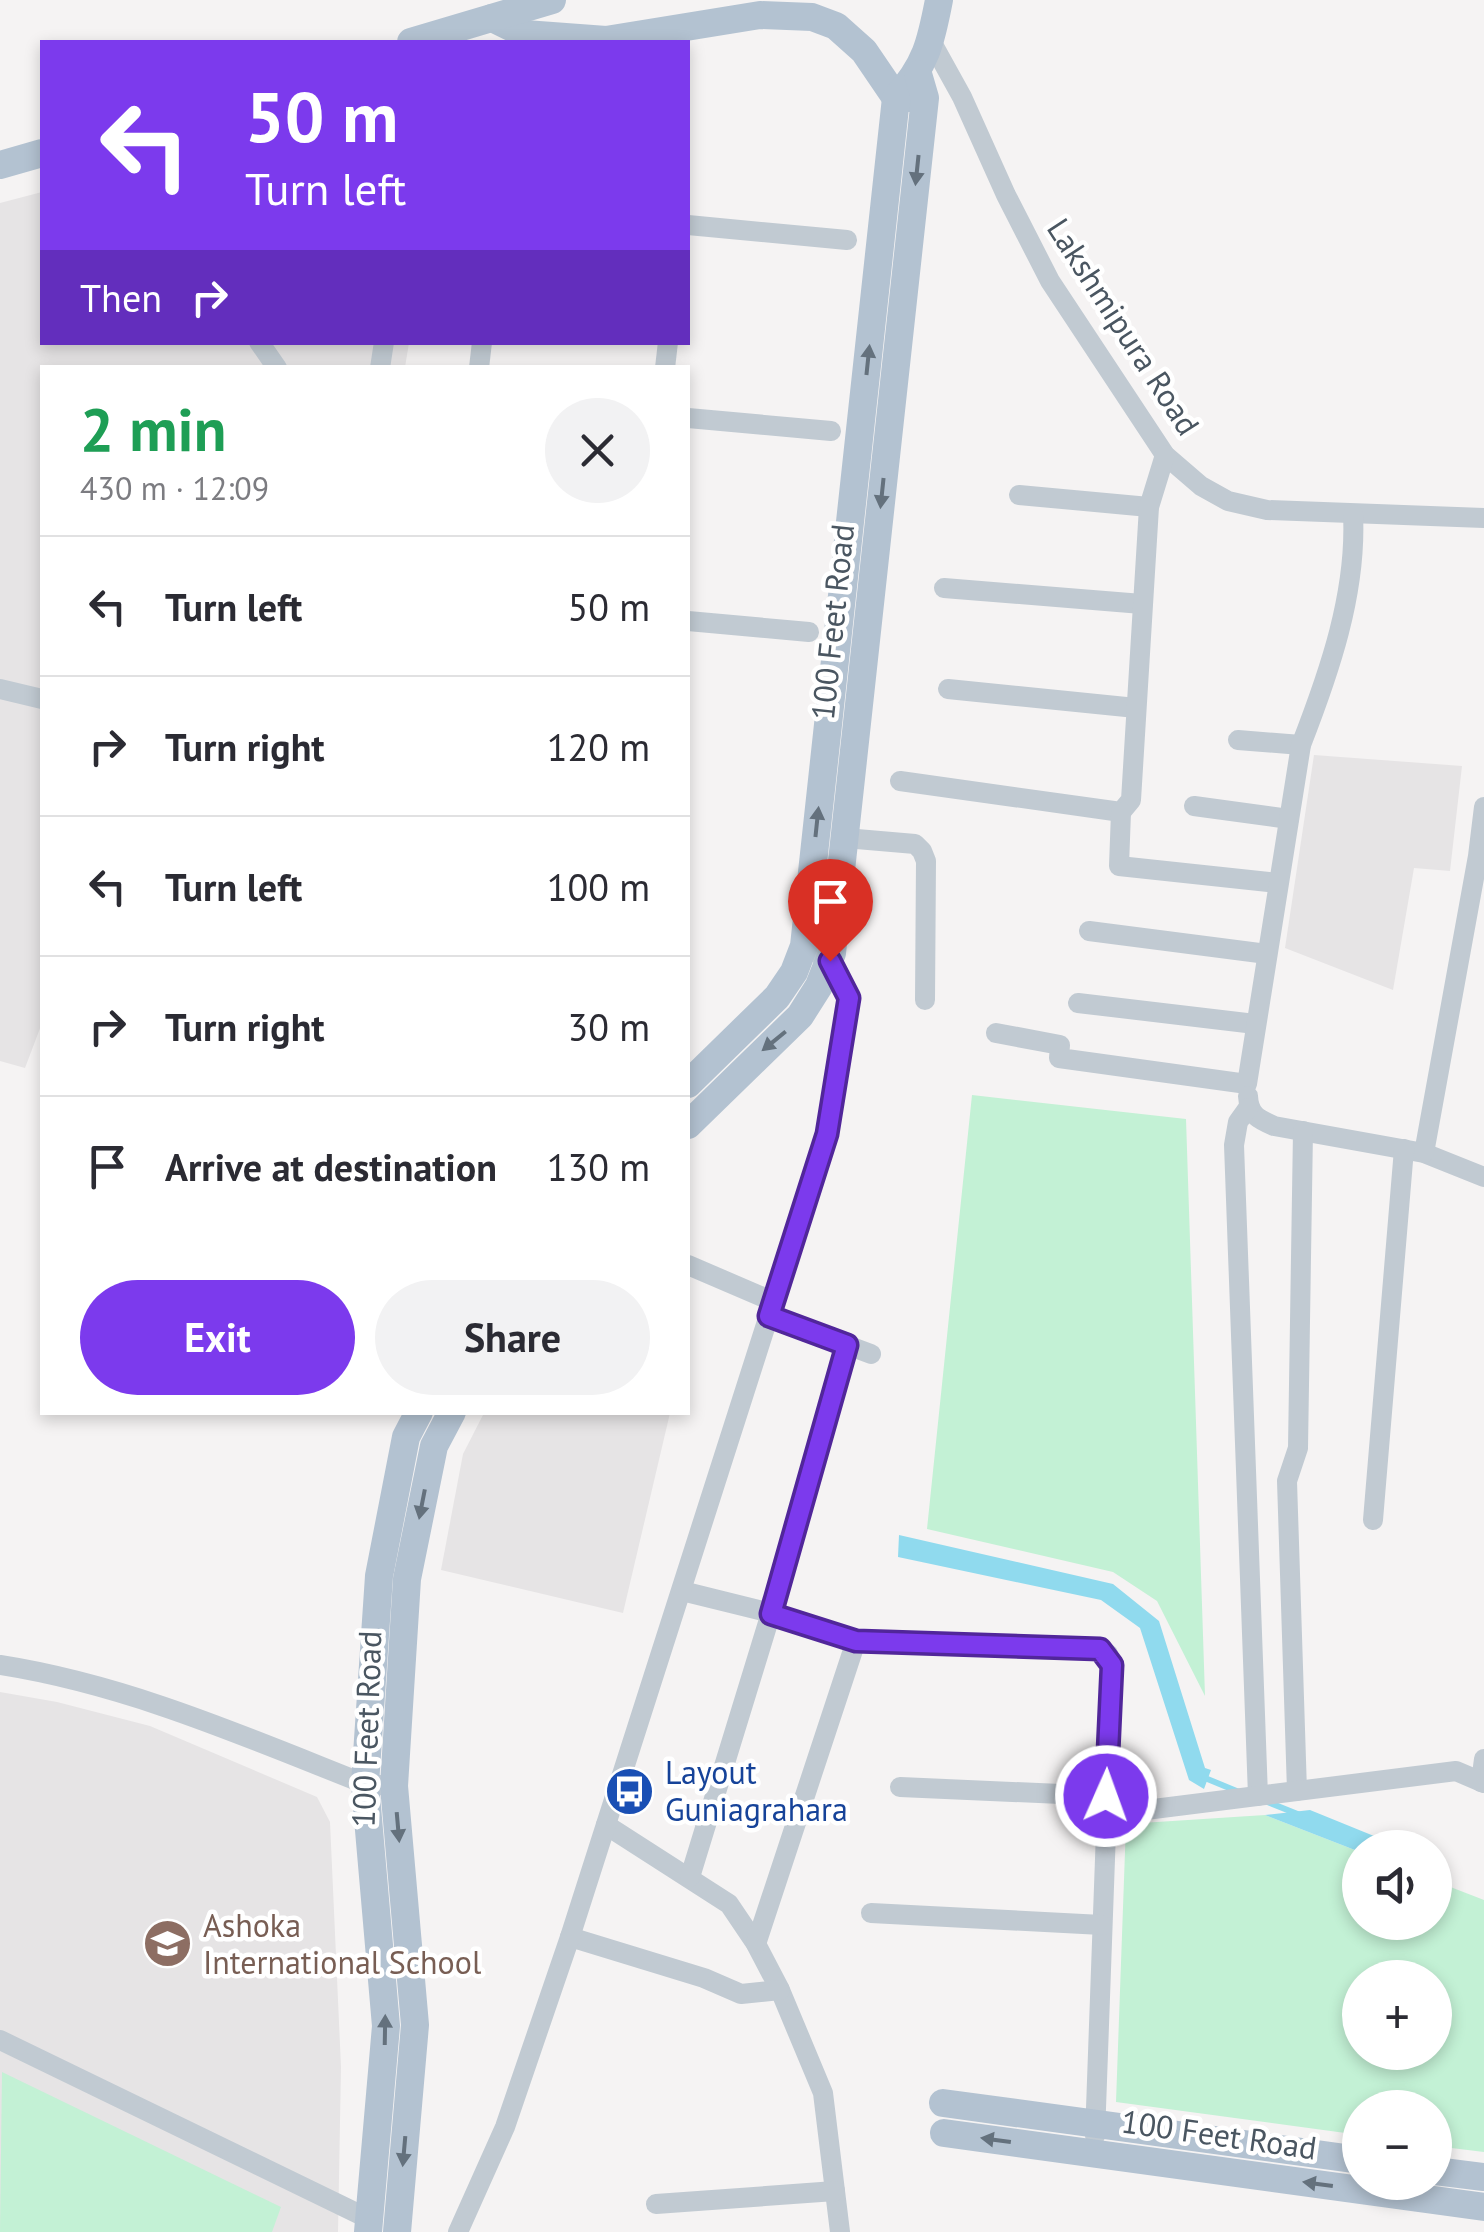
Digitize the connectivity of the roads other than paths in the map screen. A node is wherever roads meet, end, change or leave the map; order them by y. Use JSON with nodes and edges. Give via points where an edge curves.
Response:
{"nodes":[{"id":1,"x":552,"y":0,"type":"edge"},
{"id":2,"x":938,"y":0,"type":"edge"},
{"id":3,"x":492,"y":18,"type":"junction"},
{"id":4,"x":677,"y":36,"type":"edge"},
{"id":5,"x":418,"y":40,"type":"edge"},
{"id":6,"x":932,"y":42,"type":"junction"},
{"id":7,"x":913,"y":90,"type":"junction"},
{"id":8,"x":40,"y":154,"type":"edge"},
{"id":9,"x":0,"y":165,"type":"edge"},
{"id":10,"x":690,"y":225,"type":"edge"},
{"id":11,"x":846,"y":240,"type":"dead end"},
{"id":12,"x":690,"y":418,"type":"edge"},
{"id":13,"x":831,"y":431,"type":"dead end"},
{"id":14,"x":1166,"y":455,"type":"junction"},
{"id":15,"x":1019,"y":495,"type":"dead end"},
{"id":16,"x":1150,"y":506,"type":"junction"},
{"id":17,"x":1352,"y":514,"type":"junction"},
{"id":18,"x":1484,"y":518,"type":"edge"},
{"id":19,"x":944,"y":588,"type":"dead end"},
{"id":20,"x":1142,"y":604,"type":"junction"},
{"id":21,"x":690,"y":620,"type":"edge"},
{"id":22,"x":809,"y":632,"type":"dead end"},
{"id":23,"x":0,"y":689,"type":"edge"},
{"id":24,"x":948,"y":689,"type":"dead end"},
{"id":25,"x":40,"y":698,"type":"edge"},
{"id":26,"x":1136,"y":708,"type":"junction"},
{"id":27,"x":1238,"y":740,"type":"dead end"},
{"id":28,"x":1300,"y":745,"type":"junction"},
{"id":29,"x":900,"y":782,"type":"dead end"},
{"id":30,"x":1194,"y":806,"type":"dead end"},
{"id":31,"x":1484,"y":807,"type":"edge"},
{"id":32,"x":1121,"y":812,"type":"junction"},
{"id":33,"x":1289,"y":819,"type":"junction"},
{"id":34,"x":844,"y":838,"type":"junction"},
{"id":35,"x":1481,"y":859,"type":"edge"},
{"id":36,"x":1278,"y":883,"type":"junction"},
{"id":37,"x":1090,"y":930,"type":"dead end"},
{"id":38,"x":804,"y":946,"type":"junction"},
{"id":39,"x":1266,"y":954,"type":"junction"},
{"id":40,"x":830,"y":961,"type":"junction"},
{"id":41,"x":926,"y":1000,"type":"dead end"},
{"id":42,"x":1078,"y":1003,"type":"dead end"},
{"id":43,"x":1256,"y":1024,"type":"junction"},
{"id":44,"x":996,"y":1033,"type":"dead end"},
{"id":45,"x":690,"y":1082,"type":"edge"},
{"id":46,"x":1247,"y":1084,"type":"junction"},
{"id":47,"x":1248,"y":1108,"type":"junction"},
{"id":48,"x":690,"y":1122,"type":"edge"},
{"id":49,"x":1303,"y":1131,"type":"junction"},
{"id":50,"x":1414,"y":1151,"type":"junction"},
{"id":51,"x":1484,"y":1178,"type":"edge"},
{"id":52,"x":690,"y":1266,"type":"edge"},
{"id":53,"x":770,"y":1308,"type":"junction"},
{"id":54,"x":847,"y":1345,"type":"junction"},
{"id":55,"x":871,"y":1354,"type":"dead end"},
{"id":56,"x":417,"y":1415,"type":"edge"},
{"id":57,"x":450,"y":1415,"type":"edge"},
{"id":58,"x":1373,"y":1520,"type":"dead end"},
{"id":59,"x":682,"y":1591,"type":"junction"},
{"id":60,"x":771,"y":1614,"type":"junction"},
{"id":61,"x":856,"y":1641,"type":"junction"},
{"id":62,"x":0,"y":1665,"type":"edge"},
{"id":63,"x":1484,"y":1759,"type":"edge"},
{"id":64,"x":1483,"y":1782,"type":"edge"},
{"id":65,"x":365,"y":1784,"type":"junction"},
{"id":66,"x":394,"y":1786,"type":"junction"},
{"id":67,"x":900,"y":1787,"type":"dead end"},
{"id":68,"x":1290,"y":1792,"type":"junction"},
{"id":69,"x":1258,"y":1796,"type":"junction"},
{"id":70,"x":1106,"y":1805,"type":"junction"},
{"id":71,"x":606,"y":1825,"type":"junction"},
{"id":72,"x":690,"y":1877,"type":"junction"},
{"id":73,"x":870,"y":1912,"type":"dead end"},
{"id":74,"x":1102,"y":1926,"type":"junction"},
{"id":75,"x":570,"y":1937,"type":"junction"},
{"id":76,"x":756,"y":1944,"type":"junction"},
{"id":77,"x":780,"y":1990,"type":"junction"},
{"id":78,"x":0,"y":2040,"type":"edge"},
{"id":79,"x":943,"y":2103,"type":"dead end"},
{"id":80,"x":1095,"y":2124,"type":"junction"},
{"id":81,"x":944,"y":2133,"type":"dead end"},
{"id":82,"x":1094,"y":2153,"type":"junction"},
{"id":83,"x":1342,"y":2158,"type":"edge"},
{"id":84,"x":1452,"y":2173,"type":"edge"},
{"id":85,"x":1484,"y":2177,"type":"edge"},
{"id":86,"x":836,"y":2192,"type":"junction"},
{"id":87,"x":656,"y":2204,"type":"dead end"},
{"id":88,"x":1484,"y":2206,"type":"edge"},
{"id":89,"x":369,"y":2226,"type":"edge"},
{"id":90,"x":397,"y":2232,"type":"edge"},
{"id":91,"x":458,"y":2232,"type":"edge"},
{"id":92,"x":840,"y":2232,"type":"edge"}],
"edges":[{"from":1,"to":3,"type":"main road"},
{"from":2,"to":6,"type":"main road","name":"100 Feet Road"},
{"from":3,"to":4,"type":"main road","via":[[525,34]]},
{"from":3,"to":5,"type":"main road"},
{"from":4,"to":7,"type":"main road","via":[[760,15],[812,17],[836,26]]},
{"from":6,"to":7,"type":"main road","name":"100 Feet Road"},
{"from":6,"to":14,"type":"street","name":"Lakshmipura Road","via":[[1050,282]]},
{"from":7,"to":34,"type":"main road","name":"100 Feet Road","one_way":true},
{"from":38,"to":7,"type":"main road","name":"100 Feet Road","one_way":true},
{"from":8,"to":9,"type":"main road"},
{"from":10,"to":11,"type":"street"},
{"from":12,"to":13,"type":"street"},
{"from":14,"to":16,"type":"street"},
{"from":14,"to":17,"type":"street","name":"Lakshmipura Road","via":[[1228,501]]},
{"from":15,"to":16,"type":"street"},
{"from":16,"to":20,"type":"street"},
{"from":17,"to":18,"type":"street","name":"Lakshmipura Road"},
{"from":17,"to":28,"type":"street","via":[[1347,598]]},
{"from":19,"to":20,"type":"street"},
{"from":20,"to":26,"type":"street"},
{"from":21,"to":22,"type":"street"},
{"from":23,"to":25,"type":"street"},
{"from":24,"to":26,"type":"street"},
{"from":26,"to":32,"type":"street","via":[[1131,800]]},
{"from":27,"to":28,"type":"street"},
{"from":28,"to":33,"type":"street"},
{"from":29,"to":32,"type":"street"},
{"from":30,"to":33,"type":"street"},
{"from":31,"to":35,"type":"street"},
{"from":32,"to":36,"type":"street","via":[[1119,866]]},
{"from":33,"to":36,"type":"street"},
{"from":34,"to":40,"type":"main road","name":"100 Feet Road"},
{"from":34,"to":41,"type":"street","via":[[915,844],[922,851]]},
{"from":35,"to":50,"type":"street"},
{"from":36,"to":39,"type":"street"},
{"from":37,"to":39,"type":"street"},
{"from":38,"to":40,"type":"street"},
{"from":38,"to":45,"type":"main road","name":"100 Feet Road","via":[[777,998]]},
{"from":39,"to":43,"type":"street"},
{"from":40,"to":48,"type":"main road","name":"100 Feet Road","one_way":true,"via":[[800,1016]]},
{"from":40,"to":53,"type":"street","via":[[849,998],[827,1134]]},
{"from":42,"to":43,"type":"street"},
{"from":43,"to":46,"type":"street"},
{"from":44,"to":46,"type":"street","via":[[1060,1045],[1059,1058]]},
{"from":46,"to":47,"type":"street"},
{"from":47,"to":49,"type":"street","via":[[1274,1126]]},
{"from":47,"to":69,"type":"street","via":[[1234,1145]]},
{"from":49,"to":50,"type":"street"},
{"from":49,"to":68,"type":"street","via":[[1298,1448],[1287,1481]]},
{"from":50,"to":51,"type":"street"},
{"from":50,"to":58,"type":"street"},
{"from":52,"to":53,"type":"street"},
{"from":53,"to":54,"type":"street"},
{"from":53,"to":59,"type":"street"},
{"from":54,"to":55,"type":"street"},
{"from":54,"to":60,"type":"street"},
{"from":56,"to":65,"type":"main road","name":"100 Feet Road","via":[[406,1437],[379,1576]]},
{"from":57,"to":66,"type":"main road","name":"100 Feet Road","one_way":true,"via":[[434,1446],[408,1579]]},
{"from":59,"to":60,"type":"street"},
{"from":59,"to":71,"type":"street"},
{"from":60,"to":61,"type":"street"},
{"from":60,"to":72,"type":"street"},
{"from":61,"to":70,"type":"street","via":[[1100,1649],[1112,1665]]},
{"from":61,"to":76,"type":"street"},
{"from":62,"to":65,"type":"street","via":[[145,1700]]},
{"from":63,"to":64,"type":"street"},
{"from":64,"to":68,"type":"street","via":[[1456,1772]]},
{"from":65,"to":66,"type":"street"},
{"from":89,"to":65,"type":"main road","name":"100 Feet Road","one_way":true,"via":[[386,2026]]},
{"from":66,"to":90,"type":"main road","name":"100 Feet Road","one_way":true,"via":[[416,2026]]},
{"from":67,"to":70,"type":"street"},
{"from":68,"to":69,"type":"street"},
{"from":69,"to":70,"type":"street"},
{"from":70,"to":74,"type":"street"},
{"from":71,"to":72,"type":"street"},
{"from":71,"to":75,"type":"street"},
{"from":72,"to":76,"type":"street","via":[[729,1904]]},
{"from":73,"to":74,"type":"street"},
{"from":74,"to":80,"type":"street"},
{"from":75,"to":77,"type":"street","via":[[740,1994]]},
{"from":75,"to":91,"type":"street","via":[[504,2127]]},
{"from":76,"to":77,"type":"street"},
{"from":77,"to":86,"type":"street","via":[[823,2093]]},
{"from":78,"to":89,"type":"street"},
{"from":79,"to":80,"type":"main road","name":"100 Feet Road"},
{"from":80,"to":82,"type":"street"},
{"from":80,"to":83,"type":"main road","name":"100 Feet Road"},
{"from":82,"to":81,"type":"main road","name":"100 Feet Road","one_way":true},
{"from":88,"to":82,"type":"main road","name":"100 Feet Road","one_way":true},
{"from":84,"to":85,"type":"main road"},
{"from":86,"to":87,"type":"street"},
{"from":86,"to":92,"type":"street"}]}
